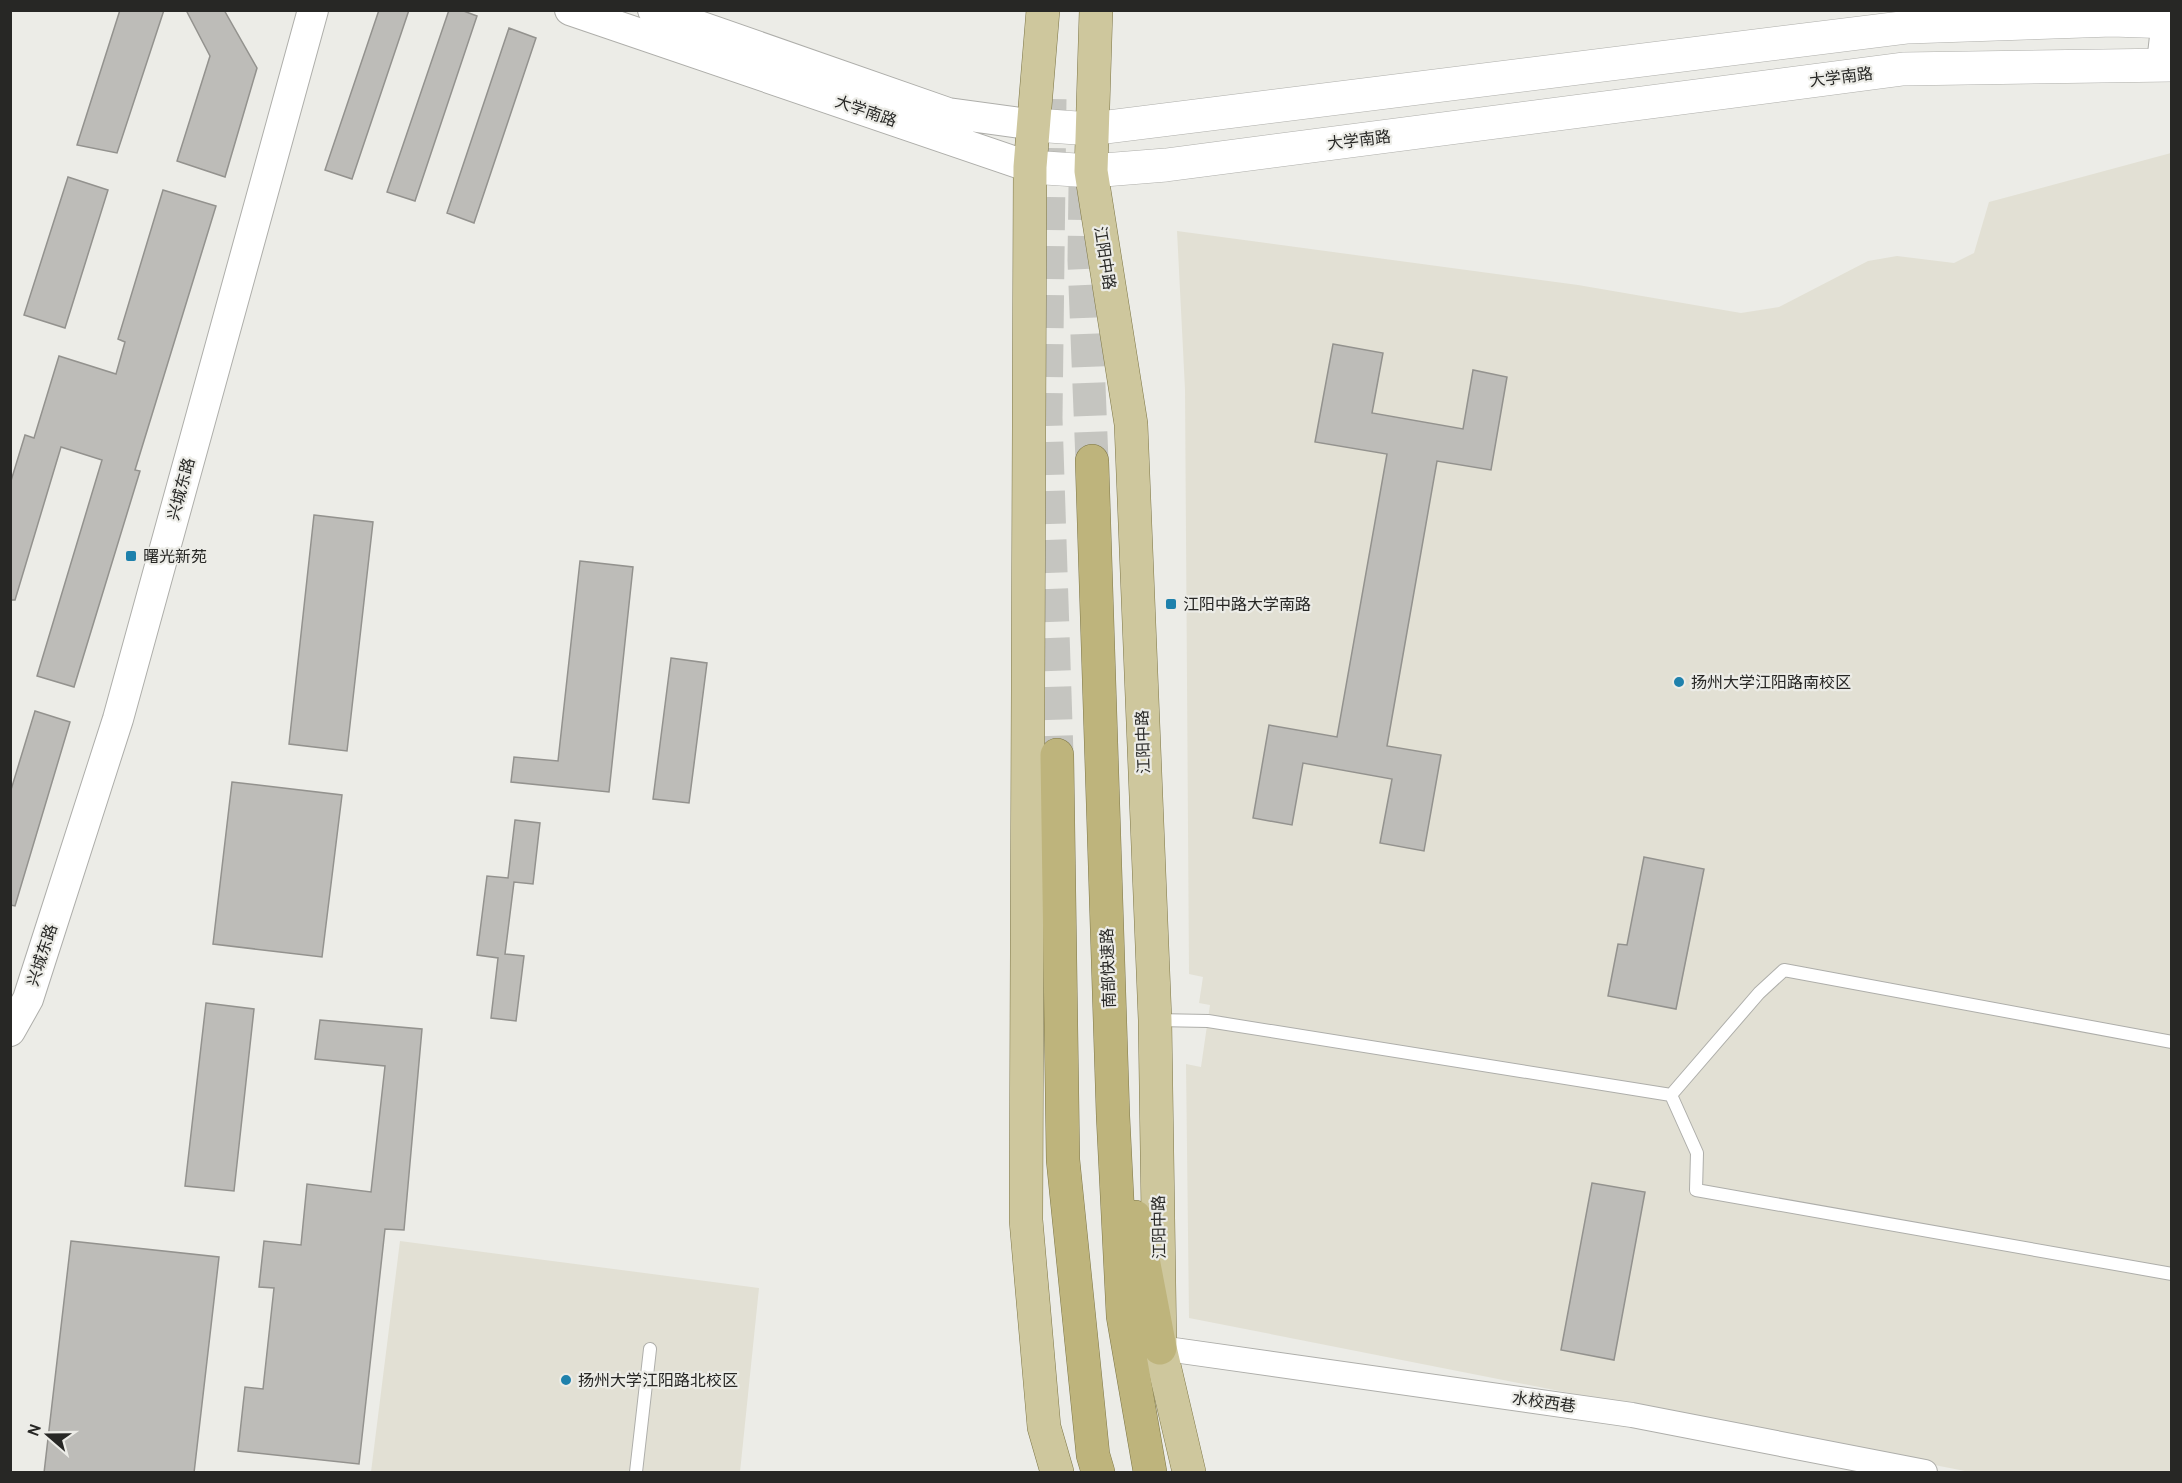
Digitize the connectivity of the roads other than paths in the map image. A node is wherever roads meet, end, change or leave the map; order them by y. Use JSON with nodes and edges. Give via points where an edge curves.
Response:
{"nodes":[{"id":1,"x":313,"y":10,"type":"edge"},
{"id":2,"x":570,"y":10,"type":"edge"},
{"id":3,"x":653,"y":10,"type":"edge"},
{"id":4,"x":1042,"y":10,"type":"edge"},
{"id":5,"x":1096,"y":10,"type":"edge"},
{"id":6,"x":2167,"y":18,"type":"edge"},
{"id":7,"x":2165,"y":64,"type":"edge"},
{"id":8,"x":1035,"y":125,"type":"junction"},
{"id":9,"x":1091,"y":129,"type":"junction"},
{"id":10,"x":1030,"y":167,"type":"junction"},
{"id":11,"x":1091,"y":171,"type":"junction"},
{"id":12,"x":1092,"y":461,"type":"tunnel mouth"},
{"id":13,"x":1057,"y":755,"type":"tunnel mouth"},
{"id":14,"x":1102,"y":798,"type":"junction"},
{"id":15,"x":1155,"y":1020,"type":"junction"},
{"id":16,"x":10,"y":1030,"type":"edge"},
{"id":17,"x":2172,"y":1042,"type":"edge"},
{"id":18,"x":1671,"y":1095,"type":"junction"},
{"id":19,"x":1063,"y":1160,"type":"junction"},
{"id":20,"x":2172,"y":1274,"type":"edge"},
{"id":21,"x":1160,"y":1348,"type":"junction"},
{"id":22,"x":650,"y":1349,"type":"dead end"},
{"id":23,"x":636,"y":1473,"type":"edge"},
{"id":24,"x":1057,"y":1473,"type":"edge"},
{"id":25,"x":1083,"y":1473,"type":"edge"},
{"id":26,"x":1098,"y":1473,"type":"edge"},
{"id":27,"x":1150,"y":1473,"type":"edge"},
{"id":28,"x":1190,"y":1473,"type":"edge"},
{"id":29,"x":1925,"y":1473,"type":"edge"}],
"edges":[{"from":1,"to":16,"type":"street","name":"兴城东路","via":[[118,719],[28,999]]},
{"from":2,"to":10,"type":"street","name":"大学南路"},
{"from":3,"to":8,"type":"street","name":"大学南路","via":[[948,113]]},
{"from":4,"to":8,"type":"main road"},
{"from":5,"to":9,"type":"main road","name":"江阳中路"},
{"from":6,"to":7,"type":"street"},
{"from":6,"to":9,"type":"main road","name":"大学南路","via":[[1908,27]]},
{"from":7,"to":11,"type":"main road","name":"大学南路","via":[[1903,69],[1166,165]]},
{"from":8,"to":9,"type":"main road","name":"大学南路"},
{"from":8,"to":10,"type":"main road"},
{"from":9,"to":11,"type":"main road","name":"江阳中路"},
{"from":10,"to":11,"type":"main road","name":"大学南路"},
{"from":10,"to":24,"type":"main road","via":[[1026,1220],[1044,1427]]},
{"from":11,"to":15,"type":"main road","name":"江阳中路","via":[[1131,424]]},
{"from":12,"to":14,"type":"highway","name":"南部快速路"},
{"from":13,"to":19,"type":"highway"},
{"from":14,"to":21,"type":"highway","via":[[1118,884],[1134,1210]]},
{"from":14,"to":27,"type":"highway","name":"南部快速路","via":[[1123,1316]]},
{"from":15,"to":18,"type":"lane","via":[[1208,1021]]},
{"from":15,"to":21,"type":"main road","name":"江阳中路"},
{"from":17,"to":18,"type":"lane","via":[[1784,970],[1758,993]]},
{"from":18,"to":20,"type":"lane","via":[[1697,1153],[1696,1190]]},
{"from":19,"to":25,"type":"highway","via":[[1057,1259]]},
{"from":19,"to":26,"type":"highway"},
{"from":21,"to":28,"type":"main road","name":"江阳中路"},
{"from":21,"to":29,"type":"street","name":"水校西巷","via":[[1632,1415]]},
{"from":22,"to":23,"type":"lane"}]}
